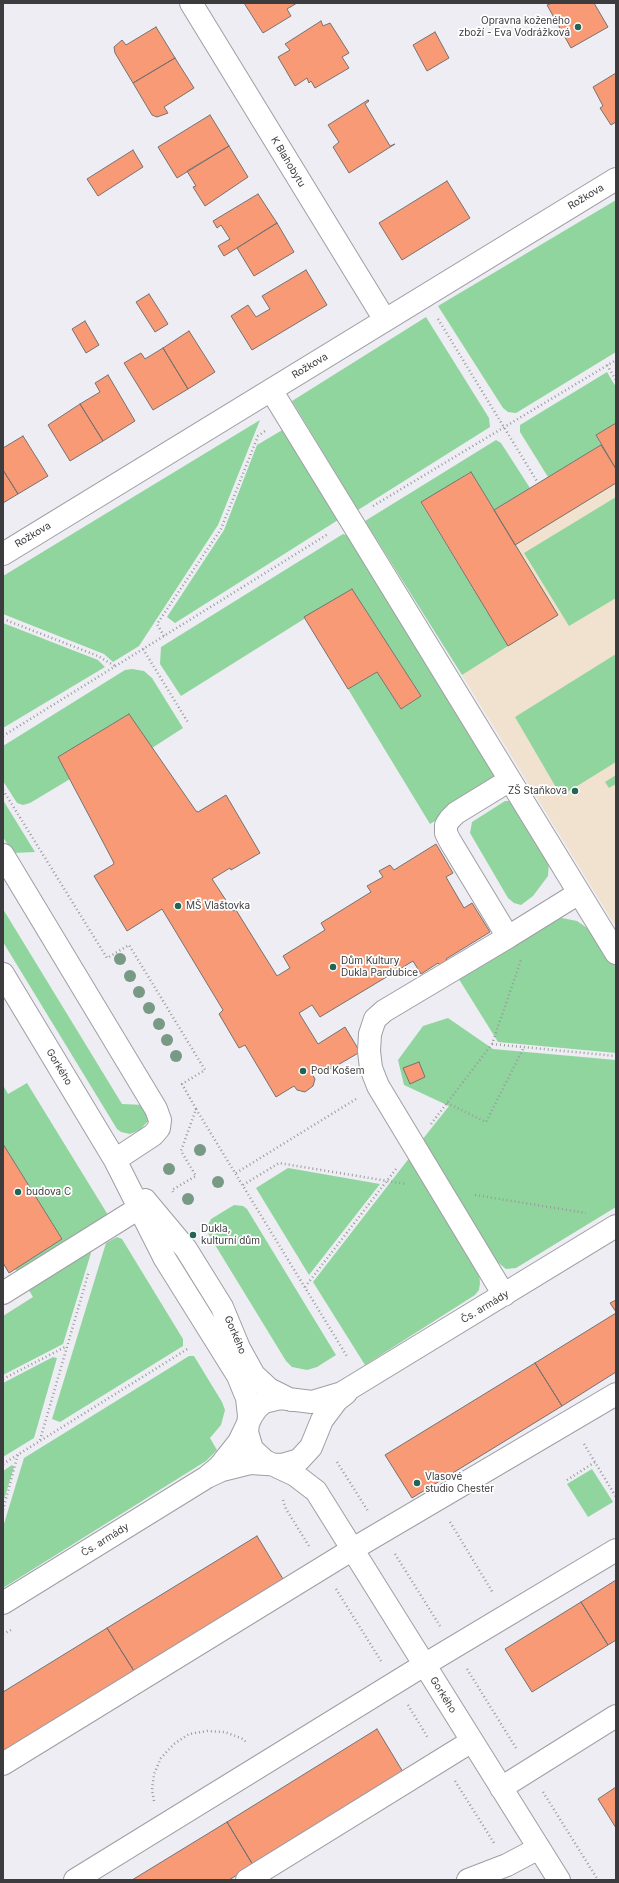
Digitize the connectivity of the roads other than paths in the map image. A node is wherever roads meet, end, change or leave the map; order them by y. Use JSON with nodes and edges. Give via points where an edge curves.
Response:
{"nodes":[{"id":1,"x":191,"y":3,"type":"edge"},
{"id":2,"x":616,"y":179,"type":"edge"},
{"id":3,"x":385,"y":320,"type":"junction"},
{"id":4,"x":271,"y":390,"type":"junction"},
{"id":5,"x":3,"y":554,"type":"edge"},
{"id":6,"x":510,"y":780,"type":"junction"},
{"id":7,"x":3,"y":855,"type":"edge"},
{"id":8,"x":579,"y":893,"type":"junction"},
{"id":9,"x":508,"y":937,"type":"junction"},
{"id":10,"x":616,"y":953,"type":"edge"},
{"id":11,"x":3,"y":974,"type":"edge"},
{"id":12,"x":116,"y":1160,"type":"junction"},
{"id":13,"x":143,"y":1205,"type":"junction"},
{"id":14,"x":616,"y":1226,"type":"edge"},
{"id":15,"x":3,"y":1293,"type":"edge"},
{"id":16,"x":504,"y":1295,"type":"junction"},
{"id":17,"x":353,"y":1387,"type":"junction"},
{"id":18,"x":616,"y":1394,"type":"edge"},
{"id":19,"x":289,"y":1399,"type":"junction"},
{"id":20,"x":248,"y":1423,"type":"junction"},
{"id":21,"x":314,"y":1439,"type":"junction"},
{"id":22,"x":274,"y":1464,"type":"junction"},
{"id":23,"x":207,"y":1477,"type":"junction"},
{"id":24,"x":329,"y":1510,"type":"junction"},
{"id":25,"x":352,"y":1549,"type":"junction"},
{"id":26,"x":616,"y":1550,"type":"edge"},
{"id":27,"x":3,"y":1603,"type":"edge"},
{"id":28,"x":424,"y":1665,"type":"junction"},
{"id":29,"x":616,"y":1716,"type":"edge"},
{"id":30,"x":472,"y":1741,"type":"junction"},
{"id":31,"x":3,"y":1764,"type":"edge"},
{"id":32,"x":501,"y":1788,"type":"junction"},
{"id":33,"x":539,"y":1848,"type":"junction"},
{"id":34,"x":75,"y":1880,"type":"edge"},
{"id":35,"x":247,"y":1880,"type":"edge"},
{"id":36,"x":468,"y":1880,"type":"edge"},
{"id":37,"x":559,"y":1880,"type":"edge"}],
"edges":[{"from":1,"to":3,"type":"street","name":"K Blahobytu"},
{"from":2,"to":3,"type":"street","name":"Rožkova"},
{"from":3,"to":4,"type":"street","name":"Rožkova"},
{"from":4,"to":5,"type":"street","name":"Rožkova"},
{"from":4,"to":6,"type":"street"},
{"from":6,"to":8,"type":"street"},
{"from":6,"to":9,"type":"street","via":[[456,813],[446,825],[450,841]]},
{"from":7,"to":12,"type":"street","via":[[156,1109],[160,1120],[159,1128],[153,1136]]},
{"from":8,"to":9,"type":"street"},
{"from":8,"to":10,"type":"street"},
{"from":9,"to":16,"type":"street","via":[[384,1011],[375,1019],[370,1034],[369,1051],[371,1068],[378,1086]]},
{"from":11,"to":12,"type":"street","name":"Gorkého"},
{"from":12,"to":13,"type":"street","name":"Gorkého"},
{"from":13,"to":15,"type":"street"},
{"from":13,"to":19,"type":"street","name":"Gorkého","via":[[186,1248],[222,1307],[239,1348],[254,1375],[269,1389]]},
{"from":13,"to":20,"type":"street","name":"Gorkého","via":[[165,1259],[238,1376],[247,1398]]},
{"from":14,"to":16,"type":"street","name":"Čs. armády"},
{"from":16,"to":17,"type":"street","name":"Čs. armády"},
{"from":17,"to":19,"type":"street","name":"Čs. armády","via":[[325,1400],[312,1402]]},
{"from":17,"to":21,"type":"street","name":"Čs. armády","via":[[337,1400],[328,1412],[318,1426]]},
{"from":18,"to":25,"type":"street"},
{"from":19,"to":20,"type":"street","name":"Čs. armády","via":[[272,1399],[264,1402]]},
{"from":19,"to":21,"type":"street","name":"Gorkého","via":[[297,1402],[310,1414]]},
{"from":20,"to":22,"type":"street","name":"Gorkého","via":[[247,1432],[252,1449],[265,1461]]},
{"from":20,"to":23,"type":"street","name":"Čs. armády","via":[[239,1442],[219,1467]]},
{"from":21,"to":22,"type":"street","name":"Čs. armády","via":[[311,1447],[299,1460],[291,1464]]},
{"from":21,"to":24,"type":"street","name":"Gorkého","via":[[316,1479]]},
{"from":22,"to":23,"type":"street","name":"Čs. armády","via":[[250,1463]]},
{"from":22,"to":24,"type":"street","name":"Gorkého","via":[[309,1485]]},
{"from":23,"to":27,"type":"street","name":"Čs. armády"},
{"from":24,"to":25,"type":"street","name":"Gorkého"},
{"from":25,"to":28,"type":"street","name":"Gorkého"},
{"from":25,"to":31,"type":"street"},
{"from":26,"to":28,"type":"street"},
{"from":28,"to":30,"type":"street","name":"Gorkého"},
{"from":28,"to":34,"type":"street"},
{"from":29,"to":32,"type":"street"},
{"from":30,"to":32,"type":"street","name":"Gorkého"},
{"from":30,"to":35,"type":"street"},
{"from":32,"to":33,"type":"street","name":"Gorkého"},
{"from":33,"to":36,"type":"street","via":[[507,1865]]},
{"from":33,"to":37,"type":"street","name":"Gorkého"}]}
